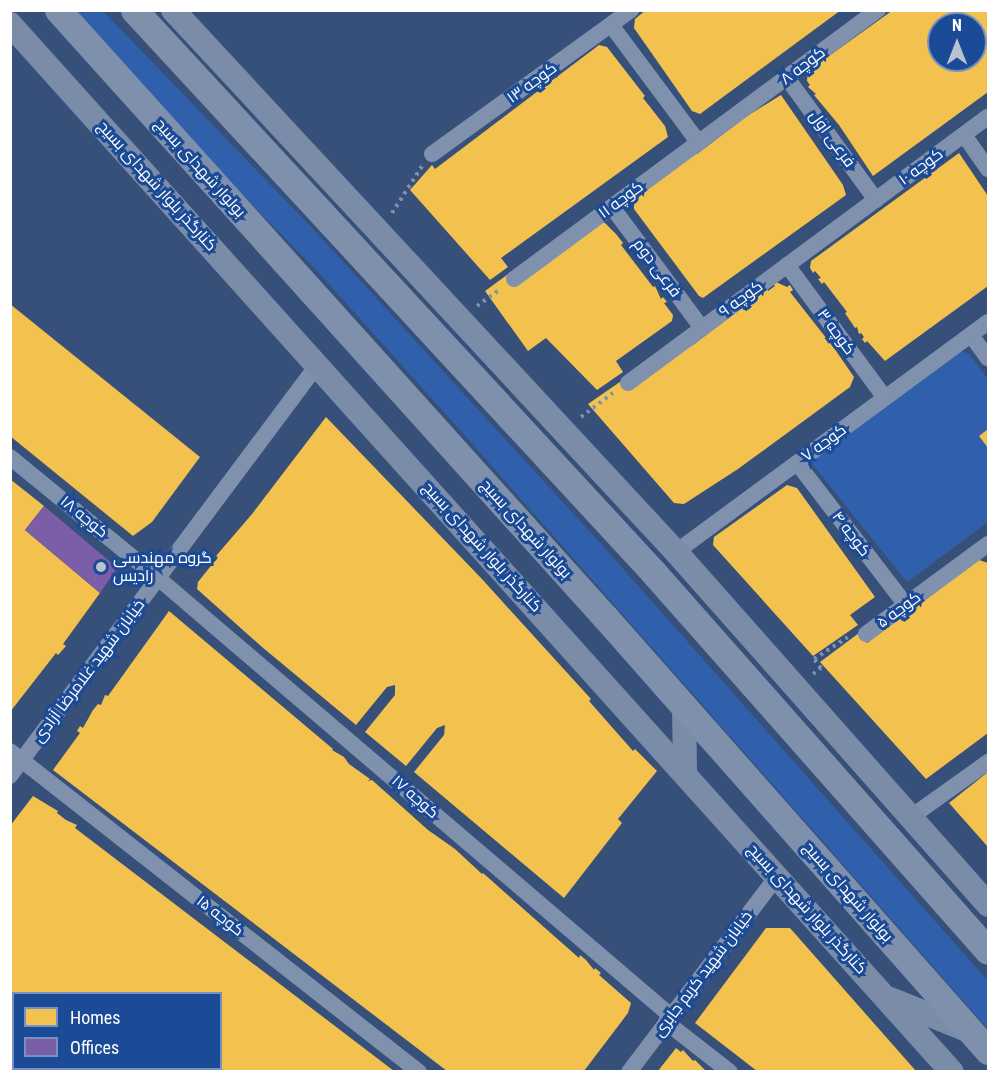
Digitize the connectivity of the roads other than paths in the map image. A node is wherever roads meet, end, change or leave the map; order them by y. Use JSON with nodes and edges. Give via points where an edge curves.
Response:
{"nodes":[{"id":1,"x":58,"y":10,"type":"edge"},
{"id":2,"x":134,"y":10,"type":"edge"},
{"id":3,"x":173,"y":10,"type":"edge"},
{"id":4,"x":631,"y":10,"type":"edge"},
{"id":5,"x":878,"y":10,"type":"edge"},
{"id":6,"x":10,"y":24,"type":"edge"},
{"id":7,"x":611,"y":25,"type":"junction"},
{"id":8,"x":787,"y":78,"type":"junction"},
{"id":9,"x":988,"y":117,"type":"edge"},
{"id":10,"x":728,"y":122,"type":"joint"},
{"id":11,"x":964,"y":135,"type":"junction"},
{"id":12,"x":699,"y":143,"type":"junction"},
{"id":13,"x":298,"y":145,"type":"junction"},
{"id":14,"x":432,"y":154,"type":"road end"},
{"id":15,"x":988,"y":169,"type":"edge"},
{"id":16,"x":876,"y":200,"type":"junction"},
{"id":17,"x":314,"y":205,"type":"junction"},
{"id":18,"x":612,"y":207,"type":"junction"},
{"id":19,"x":854,"y":216,"type":"joint"},
{"id":20,"x":787,"y":265,"type":"junction"},
{"id":21,"x":514,"y":279,"type":"road end"},
{"id":22,"x":988,"y":322,"type":"edge"},
{"id":23,"x":702,"y":328,"type":"junction"},
{"id":24,"x":971,"y":335,"type":"junction"},
{"id":25,"x":988,"y":358,"type":"edge"},
{"id":26,"x":318,"y":364,"type":"junction"},
{"id":27,"x":628,"y":383,"type":"road end"},
{"id":28,"x":885,"y":398,"type":"junction"},
{"id":29,"x":10,"y":457,"type":"edge"},
{"id":30,"x":797,"y":463,"type":"junction"},
{"id":31,"x":988,"y":545,"type":"edge"},
{"id":32,"x":676,"y":552,"type":"junction"},
{"id":33,"x":158,"y":578,"type":"junction"},
{"id":34,"x":906,"y":605,"type":"junction"},
{"id":35,"x":866,"y":634,"type":"road end"},
{"id":36,"x":713,"y":639,"type":"junction"},
{"id":37,"x":795,"y":687,"type":"junction"},
{"id":38,"x":684,"y":706,"type":"junction"},
{"id":39,"x":16,"y":756,"type":"edge"},
{"id":40,"x":988,"y":762,"type":"edge"},
{"id":41,"x":684,"y":773,"type":"junction"},
{"id":42,"x":10,"y":776,"type":"edge"},
{"id":43,"x":911,"y":817,"type":"junction"},
{"id":44,"x":777,"y":876,"type":"junction"},
{"id":45,"x":988,"y":905,"type":"edge"},
{"id":46,"x":988,"y":951,"type":"edge"},
{"id":47,"x":885,"y":997,"type":"junction"},
{"id":48,"x":669,"y":1019,"type":"junction"},
{"id":49,"x":980,"y":1041,"type":"edge"},
{"id":50,"x":419,"y":1071,"type":"edge"},
{"id":51,"x":629,"y":1071,"type":"edge"},
{"id":52,"x":730,"y":1071,"type":"edge"},
{"id":53,"x":952,"y":1071,"type":"edge"}],
"edges":[{"from":1,"to":38,"type":"main road","name":"بولوار شهدای بسیج"},
{"from":2,"to":17,"type":"main road"},
{"from":3,"to":13,"type":"street"},
{"from":4,"to":7,"type":"street","name":"کوچه ۱۳"},
{"from":5,"to":8,"type":"street","name":"کوچه ۸"},
{"from":6,"to":26,"type":"street","name":"کنارگذر بلوار شهدای بسیج"},
{"from":7,"to":12,"type":"street"},
{"from":7,"to":14,"type":"street","name":"کوچه ۱۳"},
{"from":8,"to":10,"type":"street","name":"کوچه ۸"},
{"from":8,"to":16,"type":"street","name":"فرعی اول"},
{"from":9,"to":11,"type":"street","name":"کوچه ۱۰"},
{"from":10,"to":12,"type":"street","name":"کوچه ۱۱"},
{"from":11,"to":15,"type":"street"},
{"from":11,"to":16,"type":"street","name":"کوچه ۱۰"},
{"from":12,"to":18,"type":"street","name":"کوچه ۱۱"},
{"from":13,"to":17,"type":"street"},
{"from":13,"to":32,"type":"street"},
{"from":16,"to":19,"type":"street","name":"کوچه ۱۰"},
{"from":17,"to":36,"type":"main road"},
{"from":18,"to":21,"type":"street","name":"کوچه ۱۱"},
{"from":18,"to":23,"type":"street","name":"فرعی دوم"},
{"from":19,"to":20,"type":"street","name":"کوچه ۹"},
{"from":20,"to":23,"type":"street","name":"کوچه ۹"},
{"from":20,"to":28,"type":"street","name":"کوچه ۳"},
{"from":22,"to":24,"type":"street","name":"کوچه ۷"},
{"from":23,"to":27,"type":"street","name":"کوچه ۹"},
{"from":24,"to":25,"type":"street"},
{"from":24,"to":28,"type":"street","name":"کوچه ۷"},
{"from":26,"to":33,"type":"street","name":"خیابان شهید غلامرضا آزادی"},
{"from":26,"to":41,"type":"street","name":"کنارگذر بلوار شهدای بسیج"},
{"from":28,"to":30,"type":"street","name":"کوچه ۷"},
{"from":29,"to":33,"type":"street","name":"کوچه ۱۸"},
{"from":30,"to":32,"type":"street","name":"کوچه ۷"},
{"from":30,"to":34,"type":"street","name":"کوچه ۴"},
{"from":31,"to":34,"type":"street","name":"کوچه ۵"},
{"from":32,"to":37,"type":"street"},
{"from":33,"to":39,"type":"street","name":"خیابان شهید غلامرضا آزادی"},
{"from":33,"to":48,"type":"street","name":"کوچه ۱۷"},
{"from":34,"to":35,"type":"street","name":"کوچه ۵"},
{"from":36,"to":37,"type":"street"},
{"from":36,"to":46,"type":"main road"},
{"from":37,"to":43,"type":"street"},
{"from":38,"to":41,"type":"street"},
{"from":38,"to":49,"type":"main road","name":"بولوار شهدای بسیج"},
{"from":39,"to":42,"type":"street","name":"خیابان شهید غلامرضا آزادی"},
{"from":39,"to":50,"type":"street","name":"کوچه ۱۵"},
{"from":40,"to":43,"type":"street"},
{"from":41,"to":44,"type":"street","name":"کنارگذر بلوار شهدای بسیج"},
{"from":43,"to":45,"type":"street"},
{"from":44,"to":47,"type":"street","name":"کنارگذر بلوار شهدای بسیج"},
{"from":44,"to":48,"type":"street","name":"خیابان شهید کریم جابری"},
{"from":47,"to":49,"type":"street"},
{"from":47,"to":53,"type":"street","name":"کنارگذر بلوار شهدای بسیج"},
{"from":48,"to":51,"type":"street","name":"خیابان شهید کریم جابری"},
{"from":48,"to":52,"type":"street","name":"کوچه ۱۷"}]}
